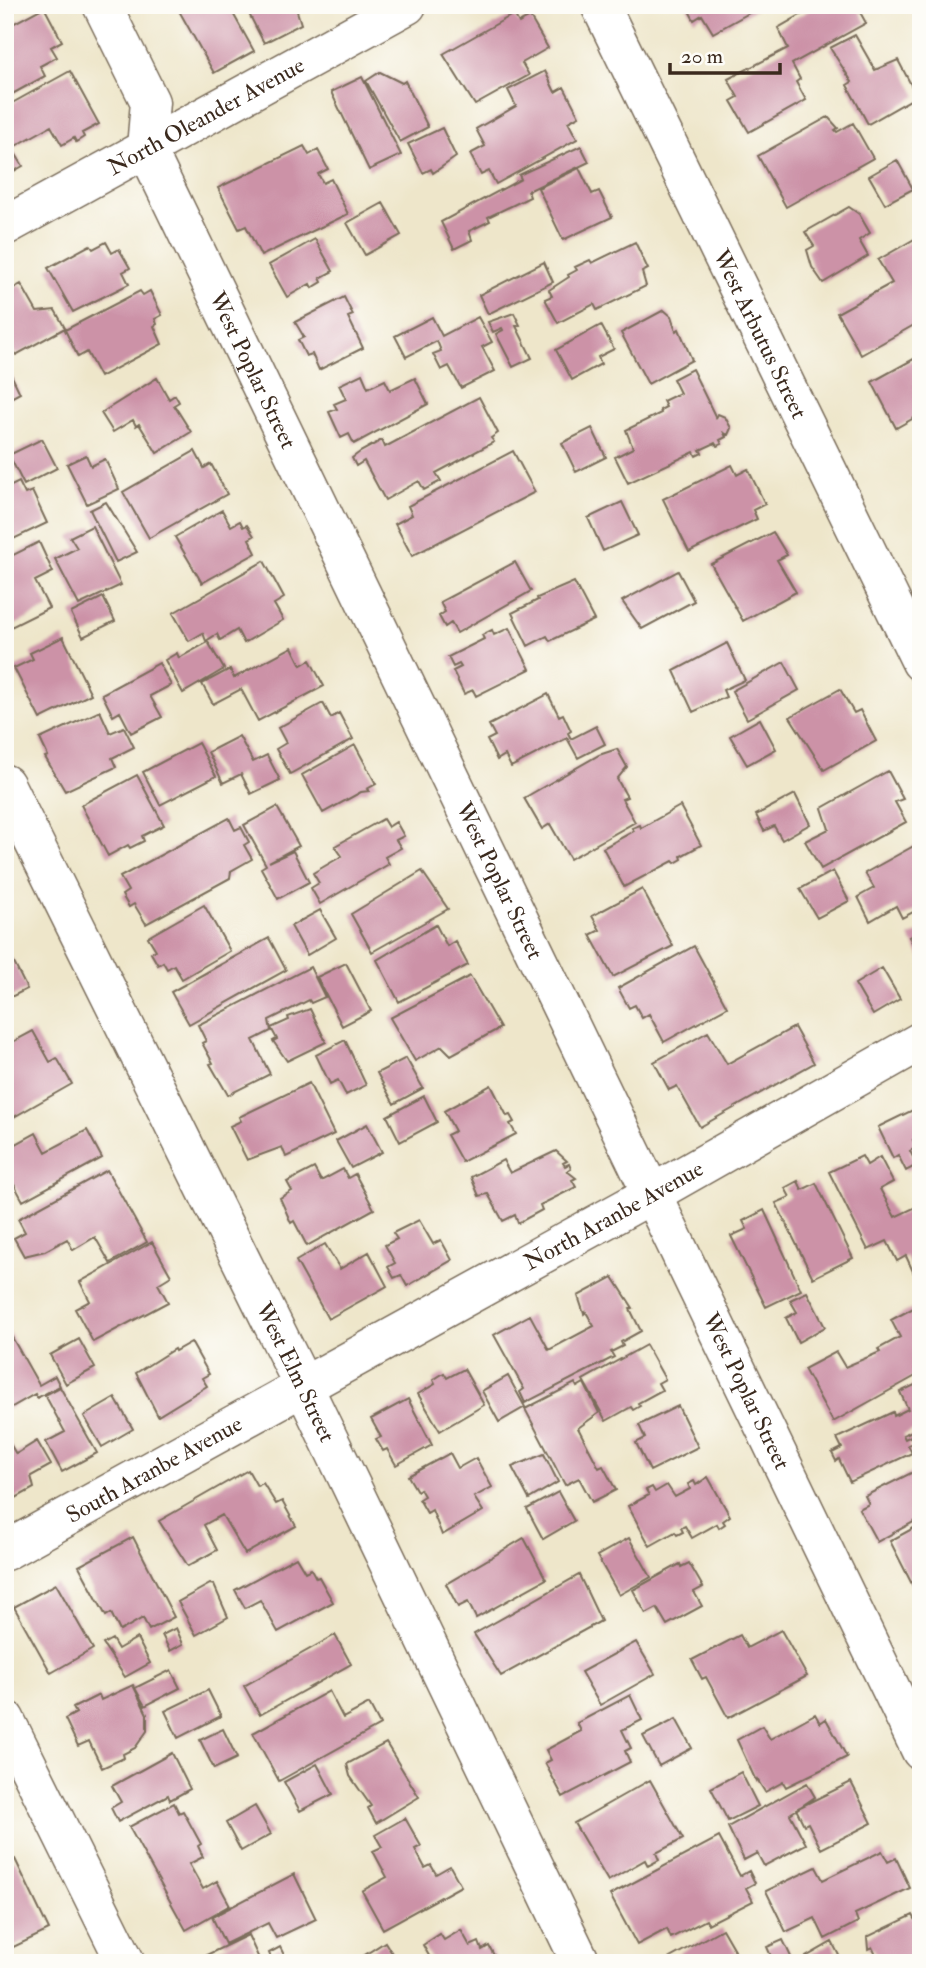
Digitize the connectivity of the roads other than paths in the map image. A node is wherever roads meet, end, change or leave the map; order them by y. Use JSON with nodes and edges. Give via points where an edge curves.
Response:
{"nodes":[{"id":1,"x":102,"y":5,"type":"edge"},
{"id":2,"x":407,"y":5,"type":"edge"},
{"id":3,"x":600,"y":5,"type":"edge"},
{"id":4,"x":146,"y":148,"type":"junction"},
{"id":5,"x":5,"y":226,"type":"edge"},
{"id":6,"x":921,"y":662,"type":"edge"},
{"id":7,"x":5,"y":784,"type":"edge"},
{"id":8,"x":921,"y":1041,"type":"edge"},
{"id":9,"x":650,"y":1195,"type":"junction"},
{"id":10,"x":303,"y":1385,"type":"junction"},
{"id":11,"x":5,"y":1551,"type":"edge"},
{"id":12,"x":5,"y":1719,"type":"edge"},
{"id":13,"x":921,"y":1751,"type":"edge"},
{"id":14,"x":126,"y":1963,"type":"edge"},
{"id":15,"x":581,"y":1963,"type":"edge"}],
"edges":[{"from":1,"to":4,"type":"street","via":[[150,102]]},
{"from":2,"to":4,"type":"street","name":"North Oleander Avenue"},
{"from":3,"to":6,"type":"street","name":"West Arbutus Street"},
{"from":4,"to":5,"type":"street","name":"North Oleander Avenue"},
{"from":4,"to":9,"type":"street","name":"West Poplar Street"},
{"from":7,"to":10,"type":"street","name":"West Elm Street"},
{"from":8,"to":9,"type":"street","name":"North Aranbe Avenue"},
{"from":9,"to":10,"type":"street","name":"North Aranbe Avenue"},
{"from":9,"to":13,"type":"street","name":"West Poplar Street"},
{"from":10,"to":11,"type":"street","name":"South Aranbe Avenue"},
{"from":10,"to":15,"type":"street","name":"West Elm Street"},
{"from":12,"to":14,"type":"street"}]}
